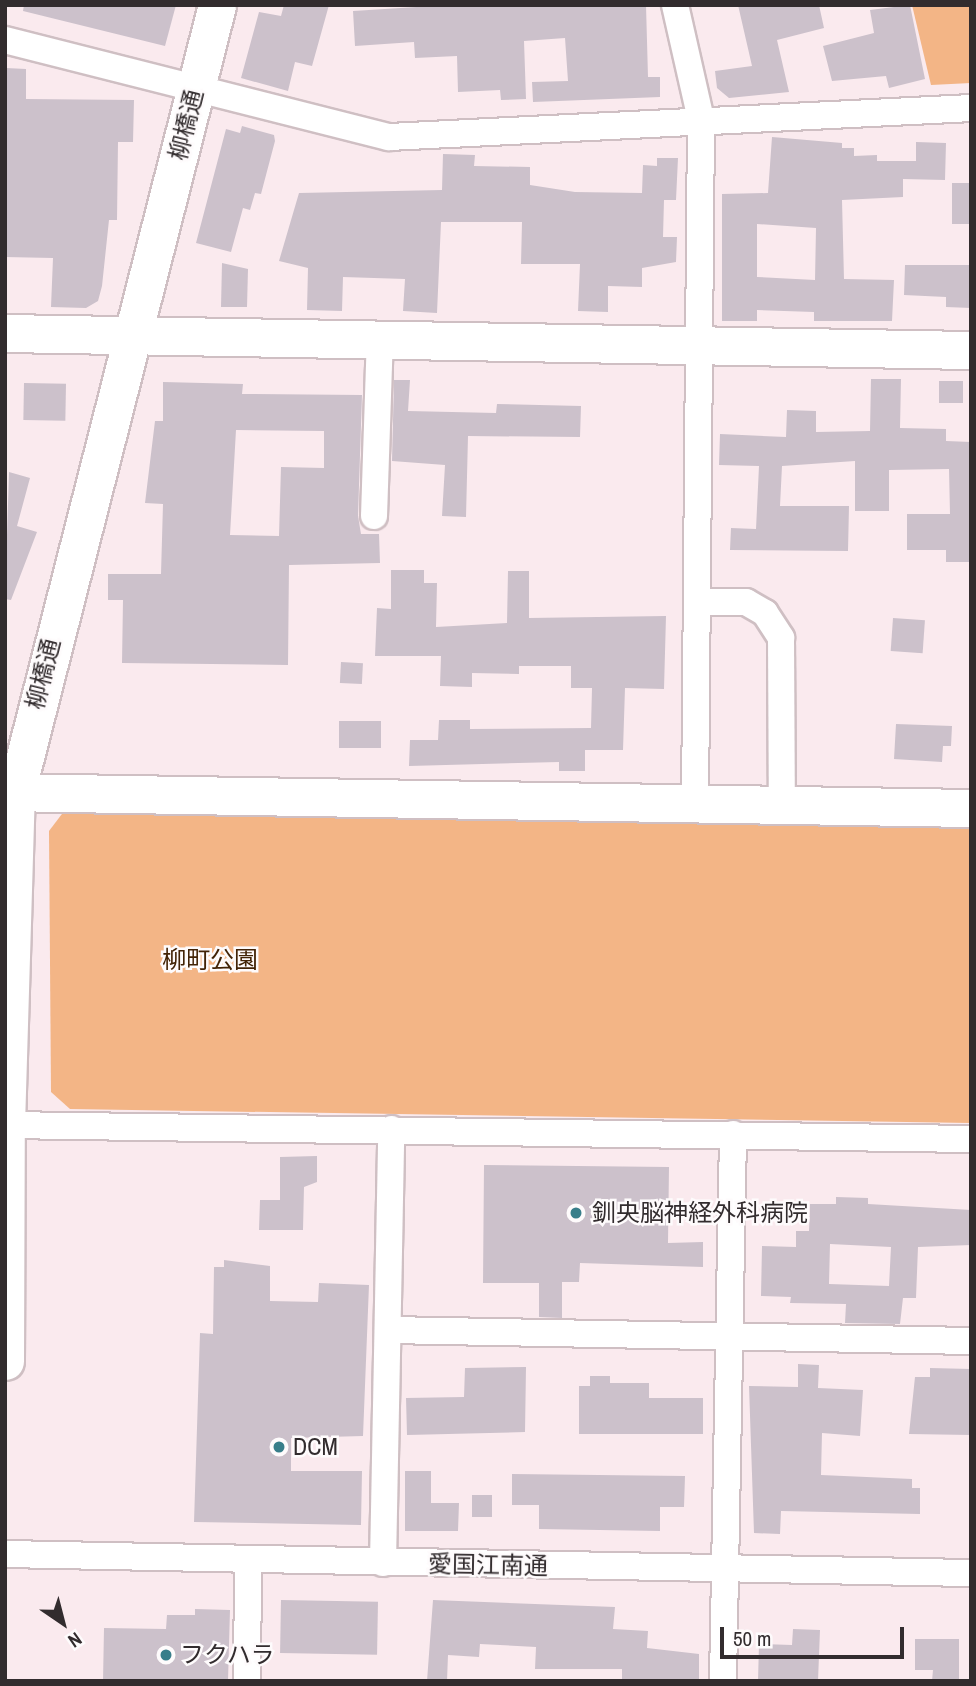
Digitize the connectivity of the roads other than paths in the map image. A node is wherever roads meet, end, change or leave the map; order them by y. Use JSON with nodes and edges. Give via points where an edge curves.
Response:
{"nodes":[{"id":1,"x":217,"y":5,"type":"edge"},
{"id":2,"x":676,"y":5,"type":"edge"},
{"id":3,"x":5,"y":40,"type":"edge"},
{"id":4,"x":195,"y":90,"type":"junction"},
{"id":5,"x":971,"y":108,"type":"edge"},
{"id":6,"x":701,"y":119,"type":"junction"},
{"id":7,"x":5,"y":333,"type":"edge"},
{"id":8,"x":133,"y":335,"type":"junction"},
{"id":9,"x":380,"y":337,"type":"junction"},
{"id":10,"x":700,"y":344,"type":"junction"},
{"id":11,"x":971,"y":350,"type":"edge"},
{"id":12,"x":374,"y":516,"type":"dead end"},
{"id":13,"x":697,"y":602,"type":"junction"},
{"id":14,"x":11,"y":792,"type":"edge"},
{"id":15,"x":695,"y":807,"type":"junction"},
{"id":16,"x":782,"y":807,"type":"junction"},
{"id":17,"x":971,"y":808,"type":"edge"},
{"id":18,"x":5,"y":1125,"type":"edge"},
{"id":19,"x":391,"y":1129,"type":"junction"},
{"id":20,"x":733,"y":1134,"type":"junction"},
{"id":21,"x":971,"y":1139,"type":"edge"},
{"id":22,"x":388,"y":1330,"type":"junction"},
{"id":23,"x":733,"y":1334,"type":"junction"},
{"id":24,"x":6,"y":1339,"type":"edge"},
{"id":25,"x":971,"y":1342,"type":"edge"},
{"id":26,"x":5,"y":1362,"type":"edge"},
{"id":27,"x":5,"y":1555,"type":"edge"},
{"id":28,"x":248,"y":1562,"type":"junction"},
{"id":29,"x":383,"y":1563,"type":"junction"},
{"id":30,"x":724,"y":1570,"type":"junction"},
{"id":31,"x":971,"y":1573,"type":"edge"},
{"id":32,"x":247,"y":1681,"type":"edge"},
{"id":33,"x":723,"y":1681,"type":"edge"}],
"edges":[{"from":1,"to":4,"type":"street","name":"柳橋通"},
{"from":2,"to":6,"type":"street"},
{"from":3,"to":4,"type":"street"},
{"from":4,"to":6,"type":"street","via":[[390,137]]},
{"from":4,"to":8,"type":"street","name":"柳橋通"},
{"from":5,"to":6,"type":"street"},
{"from":6,"to":10,"type":"street"},
{"from":7,"to":8,"type":"street"},
{"from":8,"to":9,"type":"street"},
{"from":8,"to":14,"type":"street","name":"柳橋通"},
{"from":9,"to":10,"type":"street"},
{"from":9,"to":12,"type":"street"},
{"from":10,"to":11,"type":"street"},
{"from":10,"to":13,"type":"street"},
{"from":13,"to":15,"type":"street"},
{"from":13,"to":16,"type":"street","via":[[746,602],[765,613],[781,638]]},
{"from":14,"to":15,"type":"street"},
{"from":14,"to":18,"type":"street","name":"柳橋通"},
{"from":15,"to":16,"type":"street"},
{"from":16,"to":17,"type":"street"},
{"from":18,"to":19,"type":"street"},
{"from":18,"to":24,"type":"street","name":"柳橋通"},
{"from":19,"to":20,"type":"street"},
{"from":19,"to":22,"type":"street"},
{"from":20,"to":21,"type":"street"},
{"from":20,"to":23,"type":"street"},
{"from":22,"to":23,"type":"street"},
{"from":22,"to":29,"type":"street"},
{"from":23,"to":25,"type":"street"},
{"from":23,"to":30,"type":"street"},
{"from":24,"to":26,"type":"street","name":"柳橋通"},
{"from":27,"to":28,"type":"street","name":"愛国江南通"},
{"from":28,"to":29,"type":"street","name":"愛国江南通"},
{"from":28,"to":32,"type":"street"},
{"from":29,"to":30,"type":"street","name":"愛国江南通"},
{"from":30,"to":31,"type":"street","name":"愛国江南通"},
{"from":30,"to":33,"type":"street"}]}
